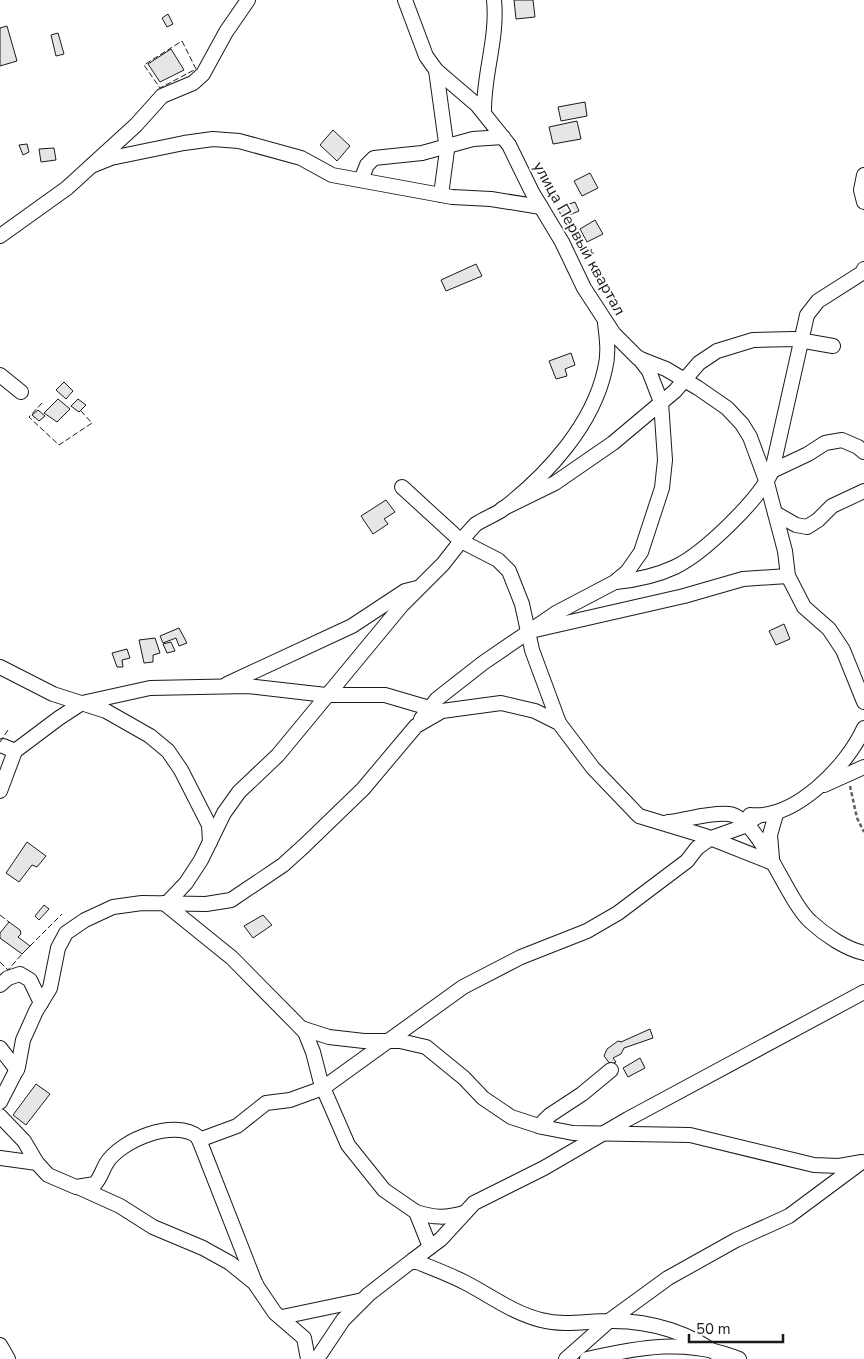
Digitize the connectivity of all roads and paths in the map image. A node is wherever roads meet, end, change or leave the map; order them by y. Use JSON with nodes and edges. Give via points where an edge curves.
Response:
{"nodes":[{"id":1,"x":248,"y":0,"type":"edge"},
{"id":2,"x":405,"y":0,"type":"edge"},
{"id":3,"x":494,"y":0,"type":"edge"},
{"id":4,"x":436,"y":70,"type":"junction"},
{"id":5,"x":484,"y":114,"type":"junction"},
{"id":6,"x":503,"y":137,"type":"junction"},
{"id":7,"x":447,"y":147,"type":"junction"},
{"id":8,"x":91,"y":166,"type":"junction"},
{"id":9,"x":864,"y":175,"type":"edge"},
{"id":10,"x":361,"y":180,"type":"junction"},
{"id":11,"x":441,"y":195,"type":"junction"},
{"id":12,"x":864,"y":202,"type":"edge"},
{"id":13,"x":541,"y":207,"type":"junction"},
{"id":14,"x":0,"y":236,"type":"edge"},
{"id":15,"x":863,"y":272,"type":"edge"},
{"id":16,"x":605,"y":323,"type":"junction"},
{"id":17,"x":800,"y":341,"type":"junction"},
{"id":18,"x":833,"y":346,"type":"dead end"},
{"id":19,"x":638,"y":358,"type":"junction"},
{"id":20,"x":0,"y":375,"type":"edge"},
{"id":21,"x":686,"y":381,"type":"junction"},
{"id":22,"x":21,"y":392,"type":"dead end"},
{"id":23,"x":661,"y":402,"type":"junction"},
{"id":24,"x":864,"y":452,"type":"edge"},
{"id":25,"x":770,"y":477,"type":"junction"},
{"id":26,"x":402,"y":487,"type":"dead end"},
{"id":27,"x":864,"y":491,"type":"edge"},
{"id":28,"x":502,"y":509,"type":"junction"},
{"id":29,"x":776,"y":514,"type":"junction"},
{"id":30,"x":461,"y":541,"type":"junction"},
{"id":31,"x":788,"y":576,"type":"junction"},
{"id":32,"x":615,"y":582,"type":"junction"},
{"id":33,"x":420,"y":587,"type":"junction"},
{"id":34,"x":530,"y":632,"type":"junction"},
{"id":35,"x":0,"y":667,"type":"edge"},
{"id":36,"x":222,"y":687,"type":"junction"},
{"id":37,"x":326,"y":695,"type":"junction"},
{"id":38,"x":864,"y":702,"type":"edge"},
{"id":39,"x":82,"y":704,"type":"junction"},
{"id":40,"x":435,"y":710,"type":"junction"},
{"id":41,"x":559,"y":723,"type":"junction"},
{"id":42,"x":864,"y":728,"type":"edge"},
{"id":43,"x":864,"y":767,"type":"edge"},
{"id":44,"x":849,"y":776,"type":"junction"},
{"id":45,"x":816,"y":788,"type":"junction"},
{"id":46,"x":0,"y":789,"type":"edge"},
{"id":47,"x":776,"y":814,"type":"junction"},
{"id":48,"x":752,"y":820,"type":"junction"},
{"id":49,"x":662,"y":823,"type":"junction"},
{"id":50,"x":864,"y":832,"type":"edge"},
{"id":51,"x":712,"y":838,"type":"junction"},
{"id":52,"x":210,"y":842,"type":"junction"},
{"id":53,"x":772,"y":863,"type":"junction"},
{"id":54,"x":166,"y":903,"type":"junction"},
{"id":55,"x":864,"y":954,"type":"edge"},
{"id":56,"x":0,"y":985,"type":"edge"},
{"id":57,"x":864,"y":992,"type":"edge"},
{"id":58,"x":41,"y":1003,"type":"junction"},
{"id":59,"x":301,"y":1028,"type":"junction"},
{"id":60,"x":389,"y":1041,"type":"junction"},
{"id":61,"x":0,"y":1048,"type":"edge"},
{"id":62,"x":17,"y":1070,"type":"junction"},
{"id":63,"x":611,"y":1070,"type":"dead end"},
{"id":64,"x":323,"y":1088,"type":"junction"},
{"id":65,"x":0,"y":1102,"type":"edge"},
{"id":66,"x":0,"y":1116,"type":"edge"},
{"id":67,"x":540,"y":1126,"type":"junction"},
{"id":68,"x":604,"y":1134,"type":"junction"},
{"id":69,"x":199,"y":1140,"type":"junction"},
{"id":70,"x":0,"y":1158,"type":"edge"},
{"id":71,"x":863,"y":1161,"type":"edge"},
{"id":72,"x":37,"y":1162,"type":"junction"},
{"id":73,"x":78,"y":1187,"type":"junction"},
{"id":74,"x":416,"y":1212,"type":"junction"},
{"id":75,"x":464,"y":1213,"type":"junction"},
{"id":76,"x":430,"y":1247,"type":"junction"},
{"id":77,"x":414,"y":1260,"type":"junction"},
{"id":78,"x":256,"y":1285,"type":"junction"},
{"id":79,"x":363,"y":1300,"type":"junction"},
{"id":80,"x":282,"y":1317,"type":"junction"},
{"id":81,"x":609,"y":1321,"type":"junction"},
{"id":82,"x":0,"y":1345,"type":"edge"},
{"id":83,"x":719,"y":1355,"type":"edge"},
{"id":84,"x":8,"y":1359,"type":"edge"},
{"id":85,"x":308,"y":1359,"type":"edge"},
{"id":86,"x":317,"y":1359,"type":"edge"},
{"id":87,"x":566,"y":1359,"type":"edge"},
{"id":88,"x":587,"y":1359,"type":"edge"},
{"id":89,"x":739,"y":1359,"type":"edge"}],
"edges":[{"from":1,"to":8,"type":"street","via":[[226,32],[204,74],[193,83],[162,96]]},
{"from":2,"to":4,"type":"street","name":"улица Первый квартал","via":[[426,56]]},
{"from":3,"to":5,"type":"street","via":[[495,41],[485,86]]},
{"from":4,"to":5,"type":"street","name":"улица Первый квартал","via":[[478,105]]},
{"from":4,"to":7,"type":"street"},
{"from":5,"to":6,"type":"street","name":"улица Первый квартал"},
{"from":6,"to":7,"type":"street","via":[[473,139]]},
{"from":6,"to":13,"type":"street","name":"улица Первый квартал"},
{"from":7,"to":10,"type":"street","via":[[374,158]]},
{"from":7,"to":11,"type":"street"},
{"from":8,"to":10,"type":"street","via":[[111,158],[214,139],[239,141],[301,158],[332,175]]},
{"from":8,"to":14,"type":"street"},
{"from":9,"to":12,"type":"street"},
{"from":10,"to":11,"type":"street"},
{"from":11,"to":13,"type":"street"},
{"from":13,"to":16,"type":"street","name":"улица Первый квартал"},
{"from":15,"to":17,"type":"street","via":[[818,300],[806,315]]},
{"from":16,"to":19,"type":"street","name":"улица Первый квартал"},
{"from":16,"to":28,"type":"street","via":[[606,368],[590,411],[559,454]]},
{"from":17,"to":18,"type":"street"},
{"from":17,"to":21,"type":"street","via":[[753,340],[717,351],[699,363]]},
{"from":17,"to":25,"type":"street"},
{"from":19,"to":21,"type":"street","name":"улица Первый квартал","via":[[666,368]]},
{"from":19,"to":23,"type":"street","via":[[649,371]]},
{"from":20,"to":22,"type":"street"},
{"from":21,"to":23,"type":"street"},
{"from":21,"to":25,"type":"street","name":"улица Первый квартал","via":[[727,408],[742,424]]},
{"from":23,"to":28,"type":"street","via":[[582,466],[533,496]]},
{"from":23,"to":32,"type":"street","via":[[665,460],[662,488],[641,552],[627,572]]},
{"from":24,"to":25,"type":"street","via":[[842,440],[825,443]]},
{"from":25,"to":29,"type":"street","name":"улица Первый квартал"},
{"from":25,"to":32,"type":"street","via":[[721,533],[676,566],[654,576]]},
{"from":26,"to":30,"type":"street"},
{"from":27,"to":29,"type":"street","via":[[832,506],[807,527]]},
{"from":28,"to":30,"type":"street","via":[[476,524]]},
{"from":29,"to":31,"type":"street","name":"улица Первый квартал"},
{"from":30,"to":33,"type":"street"},
{"from":30,"to":34,"type":"street","via":[[498,560],[509,571]]},
{"from":31,"to":34,"type":"street","via":[[743,579]]},
{"from":31,"to":38,"type":"street","name":"улица Первый квартал","via":[[804,606],[830,629],[843,650]]},
{"from":32,"to":34,"type":"street","via":[[556,613]]},
{"from":33,"to":36,"type":"street","via":[[405,591],[352,626]]},
{"from":33,"to":37,"type":"street"},
{"from":34,"to":40,"type":"street","via":[[512,641],[437,699]]},
{"from":34,"to":41,"type":"street"},
{"from":35,"to":39,"type":"street","via":[[53,694]]},
{"from":36,"to":37,"type":"street","via":[[268,687]]},
{"from":36,"to":39,"type":"street","via":[[150,688]]},
{"from":37,"to":40,"type":"street","via":[[385,695]]},
{"from":37,"to":52,"type":"street","via":[[278,755],[239,792]]},
{"from":39,"to":46,"type":"street","via":[[9,749]]},
{"from":39,"to":52,"type":"street","via":[[106,711],[150,736],[168,751],[203,811],[209,825]]},
{"from":40,"to":41,"type":"street","via":[[501,703],[535,711]]},
{"from":40,"to":54,"type":"street","via":[[416,726],[363,789],[283,865],[231,900],[206,904]]},
{"from":41,"to":49,"type":"street","via":[[620,798],[639,816]]},
{"from":42,"to":45,"type":"street","via":[[838,768]]},
{"from":43,"to":44,"type":"street"},
{"from":44,"to":45,"type":"street"},
{"from":44,"to":50,"type":"path","via":[[857,818]]},
{"from":45,"to":47,"type":"street"},
{"from":47,"to":48,"type":"street"},
{"from":47,"to":53,"type":"street","via":[[770,835]]},
{"from":48,"to":49,"type":"street","via":[[730,814]]},
{"from":48,"to":51,"type":"street"},
{"from":48,"to":53,"type":"street"},
{"from":49,"to":51,"type":"street"},
{"from":51,"to":53,"type":"street"},
{"from":51,"to":60,"type":"street","via":[[618,913],[587,931],[521,956],[463,987]]},
{"from":52,"to":54,"type":"street","via":[[186,883]]},
{"from":53,"to":55,"type":"street","via":[[810,922]]},
{"from":54,"to":58,"type":"street","via":[[113,907],[85,920],[66,934],[58,948],[50,988]]},
{"from":54,"to":59,"type":"street","via":[[232,958]]},
{"from":56,"to":58,"type":"street","via":[[20,974],[30,980]]},
{"from":57,"to":68,"type":"street"},
{"from":58,"to":62,"type":"street","via":[[24,1040]]},
{"from":59,"to":60,"type":"street","via":[[329,1036]]},
{"from":59,"to":64,"type":"street","via":[[313,1052]]},
{"from":60,"to":64,"type":"street"},
{"from":60,"to":67,"type":"street","via":[[426,1047],[483,1098],[511,1117]]},
{"from":61,"to":62,"type":"street"},
{"from":62,"to":65,"type":"street"},
{"from":63,"to":67,"type":"street","via":[[550,1114]]},
{"from":64,"to":69,"type":"street","via":[[299,1097],[266,1103],[237,1126]]},
{"from":64,"to":74,"type":"street","via":[[348,1145],[364,1167],[384,1190]]},
{"from":66,"to":72,"type":"street","via":[[24,1141]]},
{"from":67,"to":68,"type":"street","via":[[573,1133]]},
{"from":68,"to":71,"type":"street","via":[[690,1135],[814,1164],[839,1166]]},
{"from":68,"to":75,"type":"street","via":[[474,1203]]},
{"from":69,"to":73,"type":"street","via":[[192,1132],[152,1132],[119,1150],[106,1164],[95,1184]]},
{"from":69,"to":78,"type":"street"},
{"from":70,"to":72,"type":"street"},
{"from":71,"to":81,"type":"street","via":[[789,1216],[699,1259]]},
{"from":72,"to":73,"type":"street","via":[[48,1175]]},
{"from":73,"to":78,"type":"street","via":[[230,1263]]},
{"from":74,"to":75,"type":"street","via":[[432,1217]]},
{"from":74,"to":76,"type":"street"},
{"from":75,"to":76,"type":"street"},
{"from":76,"to":77,"type":"street"},
{"from":77,"to":79,"type":"street"},
{"from":77,"to":81,"type":"street","via":[[457,1278],[524,1315],[563,1324]]},
{"from":78,"to":80,"type":"street"},
{"from":79,"to":80,"type":"street"},
{"from":79,"to":86,"type":"street","via":[[343,1320]]},
{"from":80,"to":85,"type":"street","via":[[304,1338]]},
{"from":81,"to":83,"type":"street","via":[[656,1327],[689,1336]]},
{"from":81,"to":87,"type":"street"},
{"from":82,"to":84,"type":"street"},
{"from":83,"to":88,"type":"street","via":[[674,1346],[649,1346]]},
{"from":83,"to":89,"type":"street"}]}
